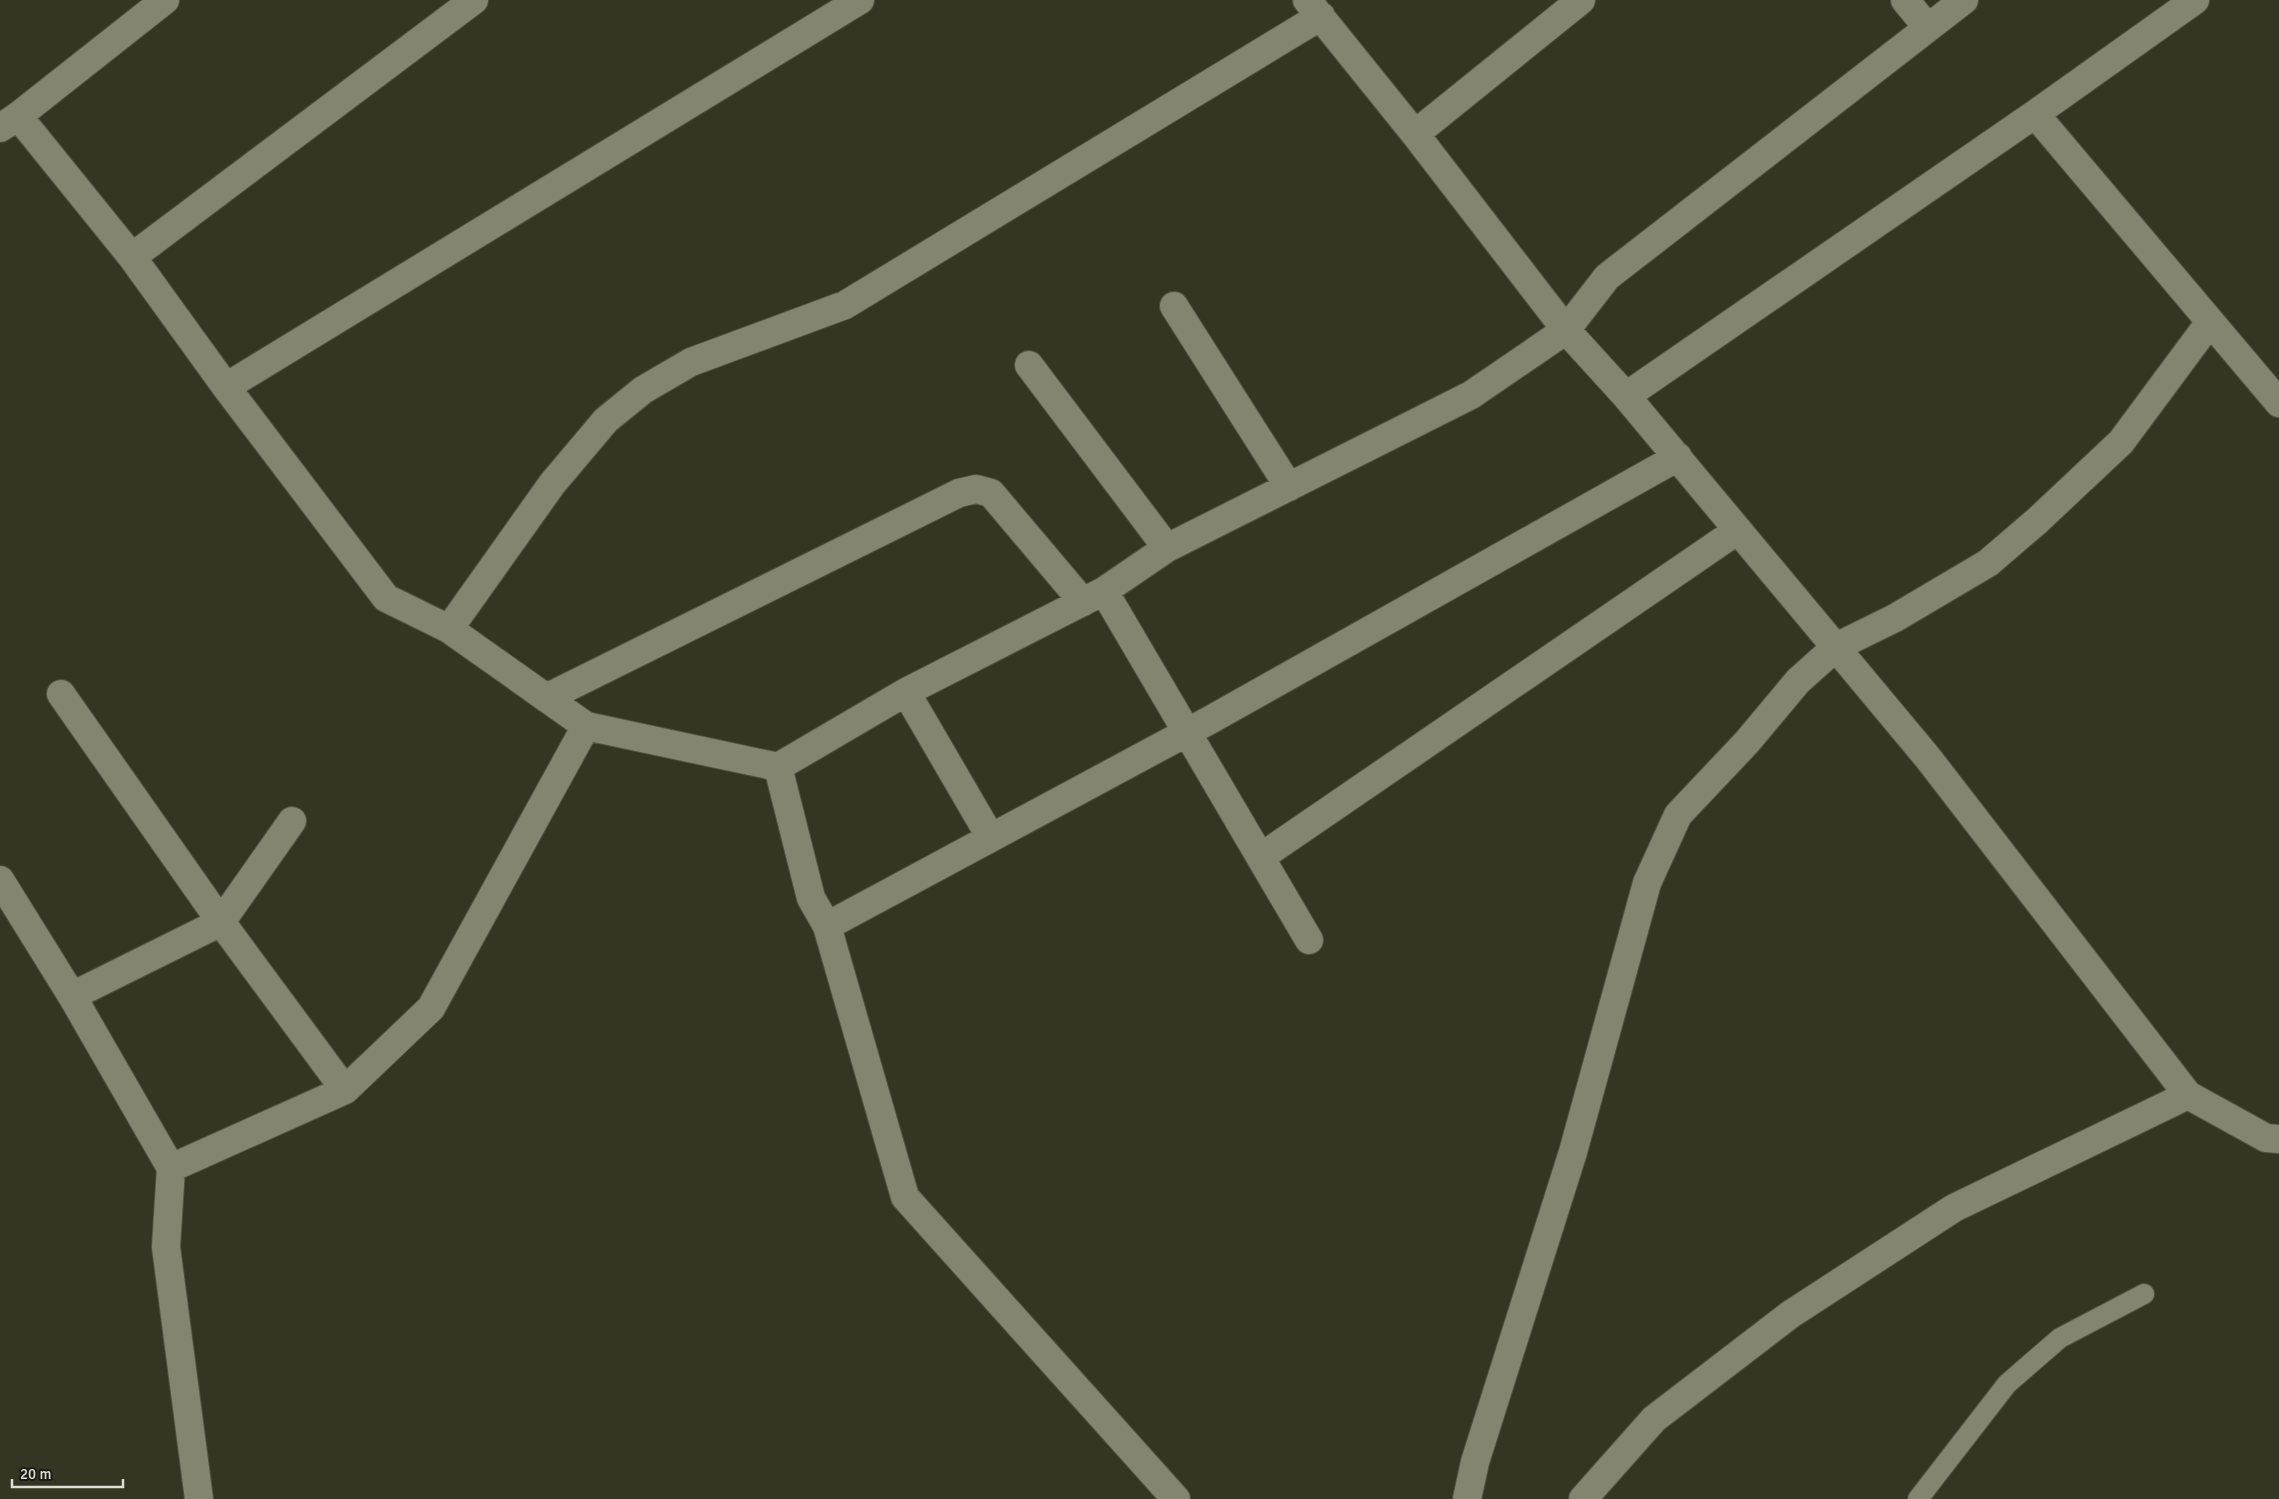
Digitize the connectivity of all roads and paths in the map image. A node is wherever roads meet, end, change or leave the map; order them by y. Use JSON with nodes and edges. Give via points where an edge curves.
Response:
{"nodes":[{"id":1,"x":164,"y":0,"type":"edge"},
{"id":2,"x":474,"y":0,"type":"edge"},
{"id":3,"x":860,"y":0,"type":"edge"},
{"id":4,"x":1581,"y":0,"type":"edge"},
{"id":5,"x":1905,"y":0,"type":"edge"},
{"id":6,"x":1964,"y":0,"type":"edge"},
{"id":7,"x":2195,"y":0,"type":"edge"},
{"id":8,"x":1314,"y":8,"type":"edge"},
{"id":9,"x":1928,"y":28,"type":"junction"},
{"id":10,"x":2035,"y":114,"type":"junction"},
{"id":11,"x":9,"y":122,"type":"edge"},
{"id":12,"x":1415,"y":134,"type":"junction"},
{"id":13,"x":132,"y":257,"type":"junction"},
{"id":14,"x":1174,"y":306,"type":"dead end"},
{"id":15,"x":2210,"y":322,"type":"junction"},
{"id":16,"x":1566,"y":330,"type":"junction"},
{"id":17,"x":1030,"y":365,"type":"dead end"},
{"id":18,"x":226,"y":387,"type":"junction"},
{"id":19,"x":1626,"y":396,"type":"junction"},
{"id":20,"x":2279,"y":403,"type":"edge"},
{"id":21,"x":1678,"y":457,"type":"junction"},
{"id":22,"x":1289,"y":488,"type":"junction"},
{"id":23,"x":1738,"y":530,"type":"junction"},
{"id":24,"x":1167,"y":548,"type":"junction"},
{"id":25,"x":1094,"y":596,"type":"junction"},
{"id":26,"x":449,"y":630,"type":"junction"},
{"id":27,"x":1836,"y":647,"type":"junction"},
{"id":28,"x":906,"y":692,"type":"junction"},
{"id":29,"x":61,"y":694,"type":"dead end"},
{"id":30,"x":546,"y":698,"type":"junction"},
{"id":31,"x":586,"y":726,"type":"junction"},
{"id":32,"x":1188,"y":732,"type":"junction"},
{"id":33,"x":778,"y":767,"type":"junction"},
{"id":34,"x":292,"y":821,"type":"dead end"},
{"id":35,"x":991,"y":838,"type":"junction"},
{"id":36,"x":1261,"y":856,"type":"junction"},
{"id":37,"x":0,"y":880,"type":"edge"},
{"id":38,"x":221,"y":922,"type":"junction"},
{"id":39,"x":827,"y":926,"type":"junction"},
{"id":40,"x":1309,"y":940,"type":"dead end"},
{"id":41,"x":72,"y":996,"type":"junction"},
{"id":42,"x":345,"y":1090,"type":"junction"},
{"id":43,"x":2188,"y":1095,"type":"junction"},
{"id":44,"x":2279,"y":1139,"type":"edge"},
{"id":45,"x":171,"y":1168,"type":"junction"},
{"id":46,"x":2144,"y":1294,"type":"dead end"},
{"id":47,"x":199,"y":1499,"type":"edge"},
{"id":48,"x":1176,"y":1499,"type":"edge"},
{"id":49,"x":1467,"y":1499,"type":"edge"},
{"id":50,"x":1583,"y":1499,"type":"edge"},
{"id":51,"x":1918,"y":1499,"type":"edge"}],
"edges":[{"from":1,"to":11,"type":"street"},
{"from":2,"to":13,"type":"street"},
{"from":3,"to":18,"type":"street"},
{"from":4,"to":12,"type":"street"},
{"from":5,"to":9,"type":"street"},
{"from":6,"to":9,"type":"street"},
{"from":7,"to":10,"type":"street"},
{"from":8,"to":12,"type":"street"},
{"from":8,"to":26,"type":"street","via":[[845,305],[691,362],[643,390],[606,420],[552,484]]},
{"from":9,"to":16,"type":"street","via":[[1607,277]]},
{"from":10,"to":15,"type":"street"},
{"from":10,"to":19,"type":"street"},
{"from":11,"to":13,"type":"street"},
{"from":12,"to":16,"type":"street"},
{"from":13,"to":18,"type":"street"},
{"from":14,"to":22,"type":"street"},
{"from":15,"to":20,"type":"street"},
{"from":15,"to":27,"type":"street","via":[[2121,442],[2030,527],[1988,563],[1895,618]]},
{"from":16,"to":19,"type":"street"},
{"from":16,"to":22,"type":"street","via":[[1471,395]]},
{"from":17,"to":24,"type":"street"},
{"from":18,"to":26,"type":"street","via":[[386,598]]},
{"from":19,"to":21,"type":"street"},
{"from":21,"to":23,"type":"street"},
{"from":21,"to":32,"type":"street"},
{"from":22,"to":24,"type":"street"},
{"from":23,"to":27,"type":"street"},
{"from":23,"to":36,"type":"street"},
{"from":24,"to":25,"type":"street"},
{"from":25,"to":28,"type":"street"},
{"from":25,"to":30,"type":"street","via":[[991,493],[976,489],[959,493]]},
{"from":25,"to":32,"type":"street"},
{"from":26,"to":30,"type":"street"},
{"from":27,"to":43,"type":"street","via":[[1928,758]]},
{"from":27,"to":49,"type":"street","via":[[1798,680],[1747,742],[1678,815],[1647,883],[1573,1152]]},
{"from":28,"to":33,"type":"street"},
{"from":28,"to":35,"type":"street"},
{"from":29,"to":38,"type":"street"},
{"from":30,"to":31,"type":"street"},
{"from":31,"to":33,"type":"street"},
{"from":31,"to":42,"type":"street","via":[[431,1008]]},
{"from":32,"to":35,"type":"street"},
{"from":32,"to":36,"type":"street"},
{"from":33,"to":39,"type":"street","via":[[811,898]]},
{"from":34,"to":38,"type":"street"},
{"from":35,"to":39,"type":"street"},
{"from":36,"to":40,"type":"street"},
{"from":37,"to":41,"type":"street"},
{"from":38,"to":41,"type":"street"},
{"from":38,"to":42,"type":"street"},
{"from":39,"to":48,"type":"street","via":[[905,1197]]},
{"from":41,"to":45,"type":"street"},
{"from":42,"to":45,"type":"street"},
{"from":43,"to":44,"type":"street","via":[[2266,1138]]},
{"from":43,"to":50,"type":"street","via":[[1954,1208],[1791,1314],[1654,1419]]},
{"from":45,"to":47,"type":"street","via":[[166,1247]]},
{"from":46,"to":51,"type":"lane","via":[[2060,1338],[2007,1384]]}]}
